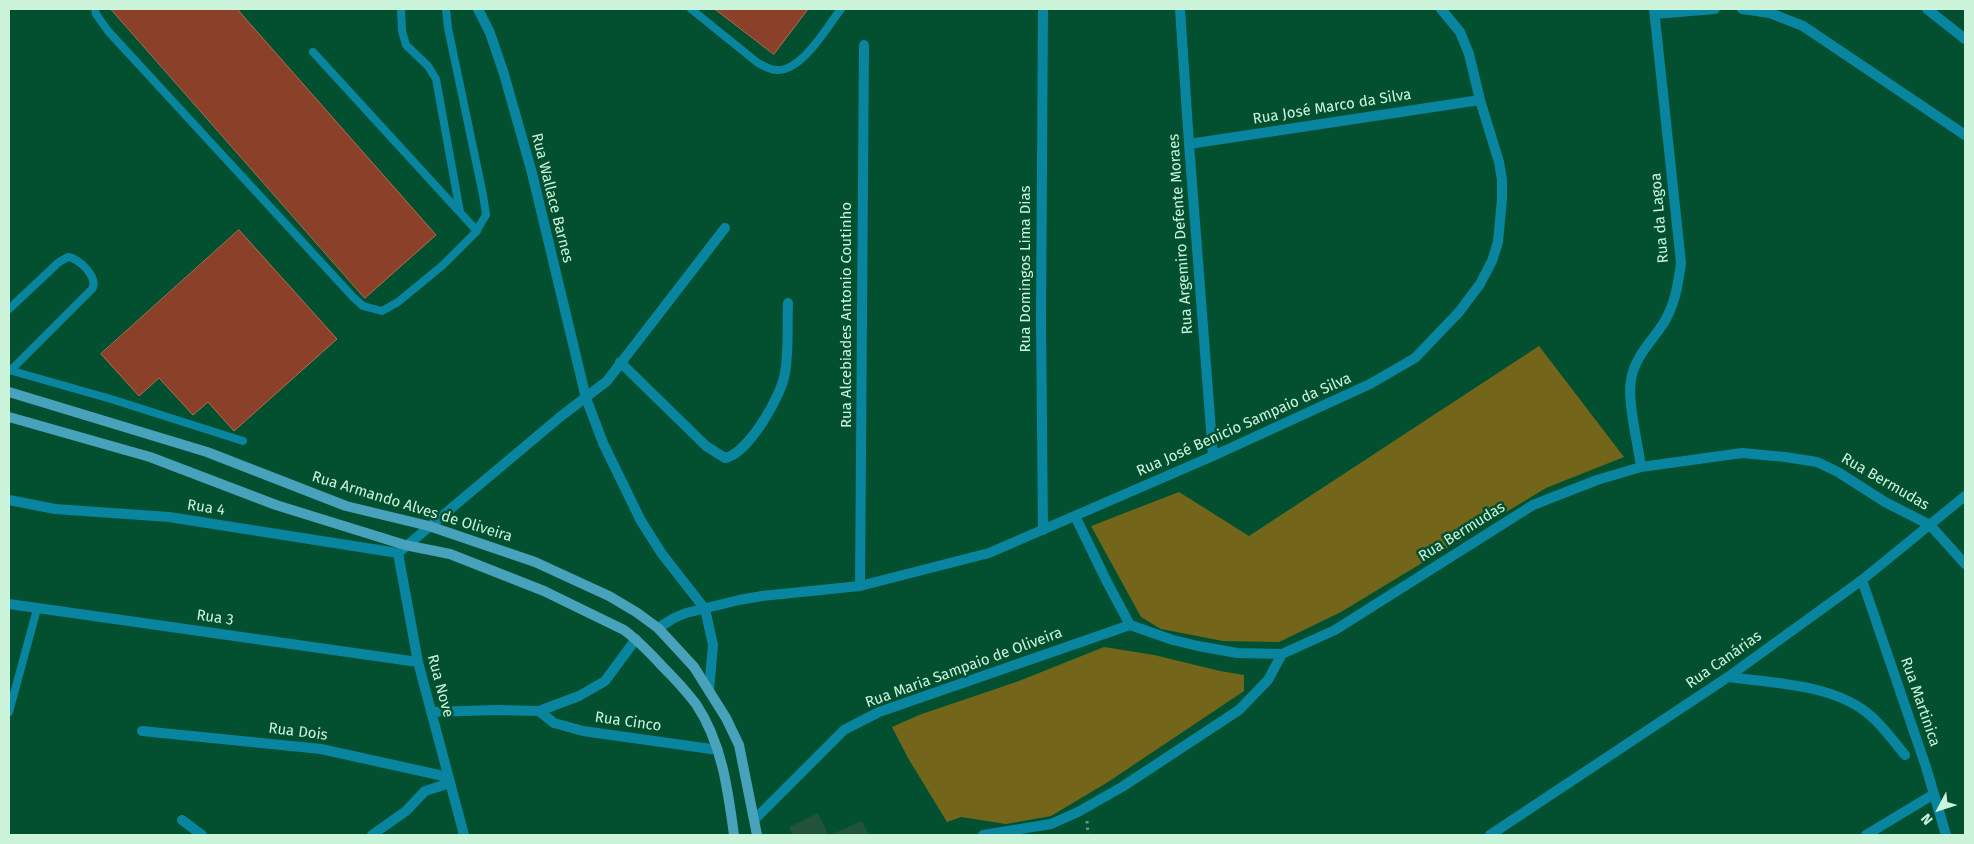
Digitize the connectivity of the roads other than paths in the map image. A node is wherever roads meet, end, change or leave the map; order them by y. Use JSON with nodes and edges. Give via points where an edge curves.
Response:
{"nodes":[{"id":1,"x":94,"y":9,"type":"edge"},
{"id":2,"x":401,"y":9,"type":"edge"},
{"id":3,"x":446,"y":9,"type":"edge"},
{"id":4,"x":478,"y":9,"type":"edge"},
{"id":5,"x":691,"y":9,"type":"edge"},
{"id":6,"x":841,"y":9,"type":"edge"},
{"id":7,"x":1043,"y":9,"type":"edge"},
{"id":8,"x":1180,"y":9,"type":"edge"},
{"id":9,"x":1441,"y":9,"type":"edge"},
{"id":10,"x":1715,"y":9,"type":"edge"},
{"id":11,"x":1742,"y":9,"type":"edge"},
{"id":12,"x":1927,"y":9,"type":"edge"},
{"id":13,"x":1654,"y":11,"type":"edge"},
{"id":14,"x":1965,"y":40,"type":"edge"},
{"id":15,"x":864,"y":45,"type":"dead end"},
{"id":16,"x":313,"y":52,"type":"dead end"},
{"id":17,"x":1480,"y":100,"type":"junction"},
{"id":18,"x":1965,"y":135,"type":"edge"},
{"id":19,"x":1189,"y":144,"type":"junction"},
{"id":20,"x":460,"y":213,"type":"junction"},
{"id":21,"x":725,"y":228,"type":"dead end"},
{"id":22,"x":477,"y":231,"type":"junction"},
{"id":23,"x":788,"y":303,"type":"dead end"},
{"id":24,"x":9,"y":308,"type":"edge"},
{"id":25,"x":620,"y":362,"type":"junction"},
{"id":26,"x":10,"y":370,"type":"edge"},
{"id":27,"x":9,"y":392,"type":"edge"},
{"id":28,"x":586,"y":398,"type":"junction"},
{"id":29,"x":9,"y":417,"type":"edge"},
{"id":30,"x":243,"y":440,"type":"dead end"},
{"id":31,"x":1214,"y":456,"type":"junction"},
{"id":32,"x":1641,"y":467,"type":"junction"},
{"id":33,"x":1965,"y":496,"type":"edge"},
{"id":34,"x":9,"y":500,"type":"edge"},
{"id":35,"x":1075,"y":516,"type":"junction"},
{"id":36,"x":1930,"y":525,"type":"junction"},
{"id":37,"x":429,"y":526,"type":"junction"},
{"id":38,"x":1043,"y":530,"type":"junction"},
{"id":39,"x":405,"y":545,"type":"junction"},
{"id":40,"x":398,"y":553,"type":"junction"},
{"id":41,"x":1965,"y":564,"type":"edge"},
{"id":42,"x":1862,"y":580,"type":"junction"},
{"id":43,"x":860,"y":586,"type":"junction"},
{"id":44,"x":9,"y":604,"type":"edge"},
{"id":45,"x":37,"y":609,"type":"junction"},
{"id":46,"x":704,"y":609,"type":"junction"},
{"id":47,"x":1130,"y":625,"type":"junction"},
{"id":48,"x":658,"y":628,"type":"junction"},
{"id":49,"x":636,"y":639,"type":"junction"},
{"id":50,"x":1282,"y":654,"type":"junction"},
{"id":51,"x":418,"y":662,"type":"junction"},
{"id":52,"x":1728,"y":677,"type":"junction"},
{"id":53,"x":709,"y":690,"type":"junction"},
{"id":54,"x":539,"y":711,"type":"junction"},
{"id":55,"x":9,"y":712,"type":"edge"},
{"id":56,"x":431,"y":712,"type":"junction"},
{"id":57,"x":142,"y":731,"type":"dead end"},
{"id":58,"x":718,"y":750,"type":"junction"},
{"id":59,"x":1905,"y":755,"type":"dead end"},
{"id":60,"x":449,"y":780,"type":"junction"},
{"id":61,"x":1934,"y":794,"type":"junction"},
{"id":62,"x":755,"y":819,"type":"junction"},
{"id":63,"x":182,"y":820,"type":"dead end"},
{"id":64,"x":202,"y":835,"type":"edge"},
{"id":65,"x":372,"y":835,"type":"edge"},
{"id":66,"x":464,"y":835,"type":"edge"},
{"id":67,"x":734,"y":835,"type":"edge"},
{"id":68,"x":758,"y":835,"type":"edge"},
{"id":69,"x":983,"y":835,"type":"edge"},
{"id":70,"x":1490,"y":835,"type":"edge"},
{"id":71,"x":1866,"y":835,"type":"edge"},
{"id":72,"x":1946,"y":835,"type":"edge"}],
"edges":[{"from":1,"to":22,"type":"lane","via":[[108,31],[363,306],[382,311],[398,302],[443,265]]},
{"from":2,"to":20,"type":"lane","via":[[406,45],[436,78]]},
{"from":3,"to":22,"type":"lane","via":[[484,194],[486,215]]},
{"from":4,"to":28,"type":"street","name":"Rua Wallace Barnes","via":[[504,74],[529,164]]},
{"from":5,"to":6,"type":"lane","via":[[758,63],[777,70],[797,64]]},
{"from":7,"to":38,"type":"street","name":"Rua Domingos Lima Dias"},
{"from":8,"to":19,"type":"street","name":"Rua Argemiro Defente Moraes"},
{"from":9,"to":17,"type":"street","name":"Rua José Benicio Sampaio da Silva","via":[[1464,41]]},
{"from":10,"to":13,"type":"street","name":"Rua da Lagoa"},
{"from":11,"to":18,"type":"street","via":[[1770,13],[1803,26]]},
{"from":12,"to":14,"type":"street"},
{"from":13,"to":32,"type":"street","name":"Rua da Lagoa","via":[[1681,263],[1674,300],[1630,379]]},
{"from":15,"to":43,"type":"street","name":"Rua Alcebiades Antonio Coutinho"},
{"from":16,"to":20,"type":"lane"},
{"from":17,"to":19,"type":"street","name":"Rua José Marco da Silva"},
{"from":17,"to":31,"type":"street","name":"Rua José Benicio Sampaio da Silva","via":[[1499,162],[1502,190],[1498,242],[1480,284],[1416,358],[1370,384]]},
{"from":19,"to":31,"type":"street","name":"Rua Argemiro Defente Moraes"},
{"from":20,"to":22,"type":"lane"},
{"from":21,"to":25,"type":"street"},
{"from":23,"to":25,"type":"street","via":[[785,373],[779,391],[761,425],[737,453],[725,458],[706,446]]},
{"from":24,"to":26,"type":"lane","via":[[68,257],[93,279],[92,289]]},
{"from":25,"to":28,"type":"street","via":[[607,381]]},
{"from":26,"to":30,"type":"lane"},
{"from":27,"to":37,"type":"main road","name":"Rua Armando Alves de Oliveira","via":[[207,452],[346,506]]},
{"from":28,"to":37,"type":"street"},
{"from":28,"to":46,"type":"street","name":"Rua Wallace Barnes","via":[[603,443],[641,521]]},
{"from":29,"to":39,"type":"main road","via":[[150,457],[276,505]]},
{"from":31,"to":35,"type":"street","name":"Rua José Benicio Sampaio da Silva"},
{"from":32,"to":36,"type":"street","name":"Rua Bermudas","via":[[1742,453],[1817,462]]},
{"from":32,"to":50,"type":"street","name":"Rua Bermudas","via":[[1533,505],[1335,630]]},
{"from":33,"to":36,"type":"street","name":"Rua Canárias"},
{"from":34,"to":40,"type":"street","name":"Rua 4","via":[[55,509],[170,517]]},
{"from":35,"to":38,"type":"street","name":"Rua José Benicio Sampaio da Silva"},
{"from":35,"to":47,"type":"street"},
{"from":36,"to":41,"type":"street"},
{"from":36,"to":42,"type":"street","name":"Rua Canárias"},
{"from":37,"to":39,"type":"street"},
{"from":37,"to":48,"type":"main road","name":"Rua Armando Alves de Oliveira","via":[[535,562],[609,596]]},
{"from":38,"to":43,"type":"street","name":"Rua José Benicio Sampaio da Silva","via":[[989,553]]},
{"from":39,"to":40,"type":"street"},
{"from":39,"to":49,"type":"main road","via":[[450,554],[544,591]]},
{"from":40,"to":51,"type":"street","name":"Rua Nove"},
{"from":42,"to":52,"type":"street","name":"Rua Canárias"},
{"from":42,"to":61,"type":"street","name":"Rua Martinica"},
{"from":43,"to":46,"type":"street","name":"Rua José Benicio Sampaio da Silva","via":[[762,596]]},
{"from":44,"to":45,"type":"street","name":"Rua 3"},
{"from":45,"to":51,"type":"street","name":"Rua 3"},
{"from":45,"to":55,"type":"lane"},
{"from":46,"to":48,"type":"street","via":[[674,618]]},
{"from":46,"to":53,"type":"street","name":"Rua Wallace Barnes","via":[[714,645]]},
{"from":47,"to":50,"type":"street","name":"Rua Bermudas","via":[[1198,646],[1237,653]]},
{"from":47,"to":62,"type":"street","name":"Rua Maria Sampaio de Oliveira","via":[[880,712],[844,730]]},
{"from":48,"to":53,"type":"main road","name":"Rua Armando Alves de Oliveira","via":[[694,666]]},
{"from":49,"to":54,"type":"street","name":"Rua Cinco","via":[[605,681],[579,696]]},
{"from":49,"to":58,"type":"main road","via":[[696,705]]},
{"from":50,"to":69,"type":"street","via":[[1268,680],[1239,710],[1122,788],[1051,824]]},
{"from":51,"to":56,"type":"street","name":"Rua Nove"},
{"from":52,"to":59,"type":"street","via":[[1818,689],[1846,701],[1866,712]]},
{"from":52,"to":70,"type":"street","name":"Rua Canárias"},
{"from":53,"to":62,"type":"main road","name":"Rua Armando Alves de Oliveira","via":[[739,745]]},
{"from":54,"to":56,"type":"street","name":"Rua Cinco"},
{"from":54,"to":58,"type":"street","name":"Rua Cinco","via":[[554,723],[583,731]]},
{"from":56,"to":60,"type":"street","name":"Rua Nove"},
{"from":57,"to":60,"type":"street","name":"Rua Dois","via":[[321,749]]},
{"from":58,"to":67,"type":"main road"},
{"from":60,"to":65,"type":"street","via":[[425,791],[406,811]]},
{"from":60,"to":66,"type":"street","name":"Rua Nove"},
{"from":61,"to":71,"type":"street"},
{"from":61,"to":72,"type":"street","name":"Rua Martinica"},
{"from":62,"to":68,"type":"main road","name":"Rua Armando Alves de Oliveira"},
{"from":63,"to":64,"type":"street"}]}
